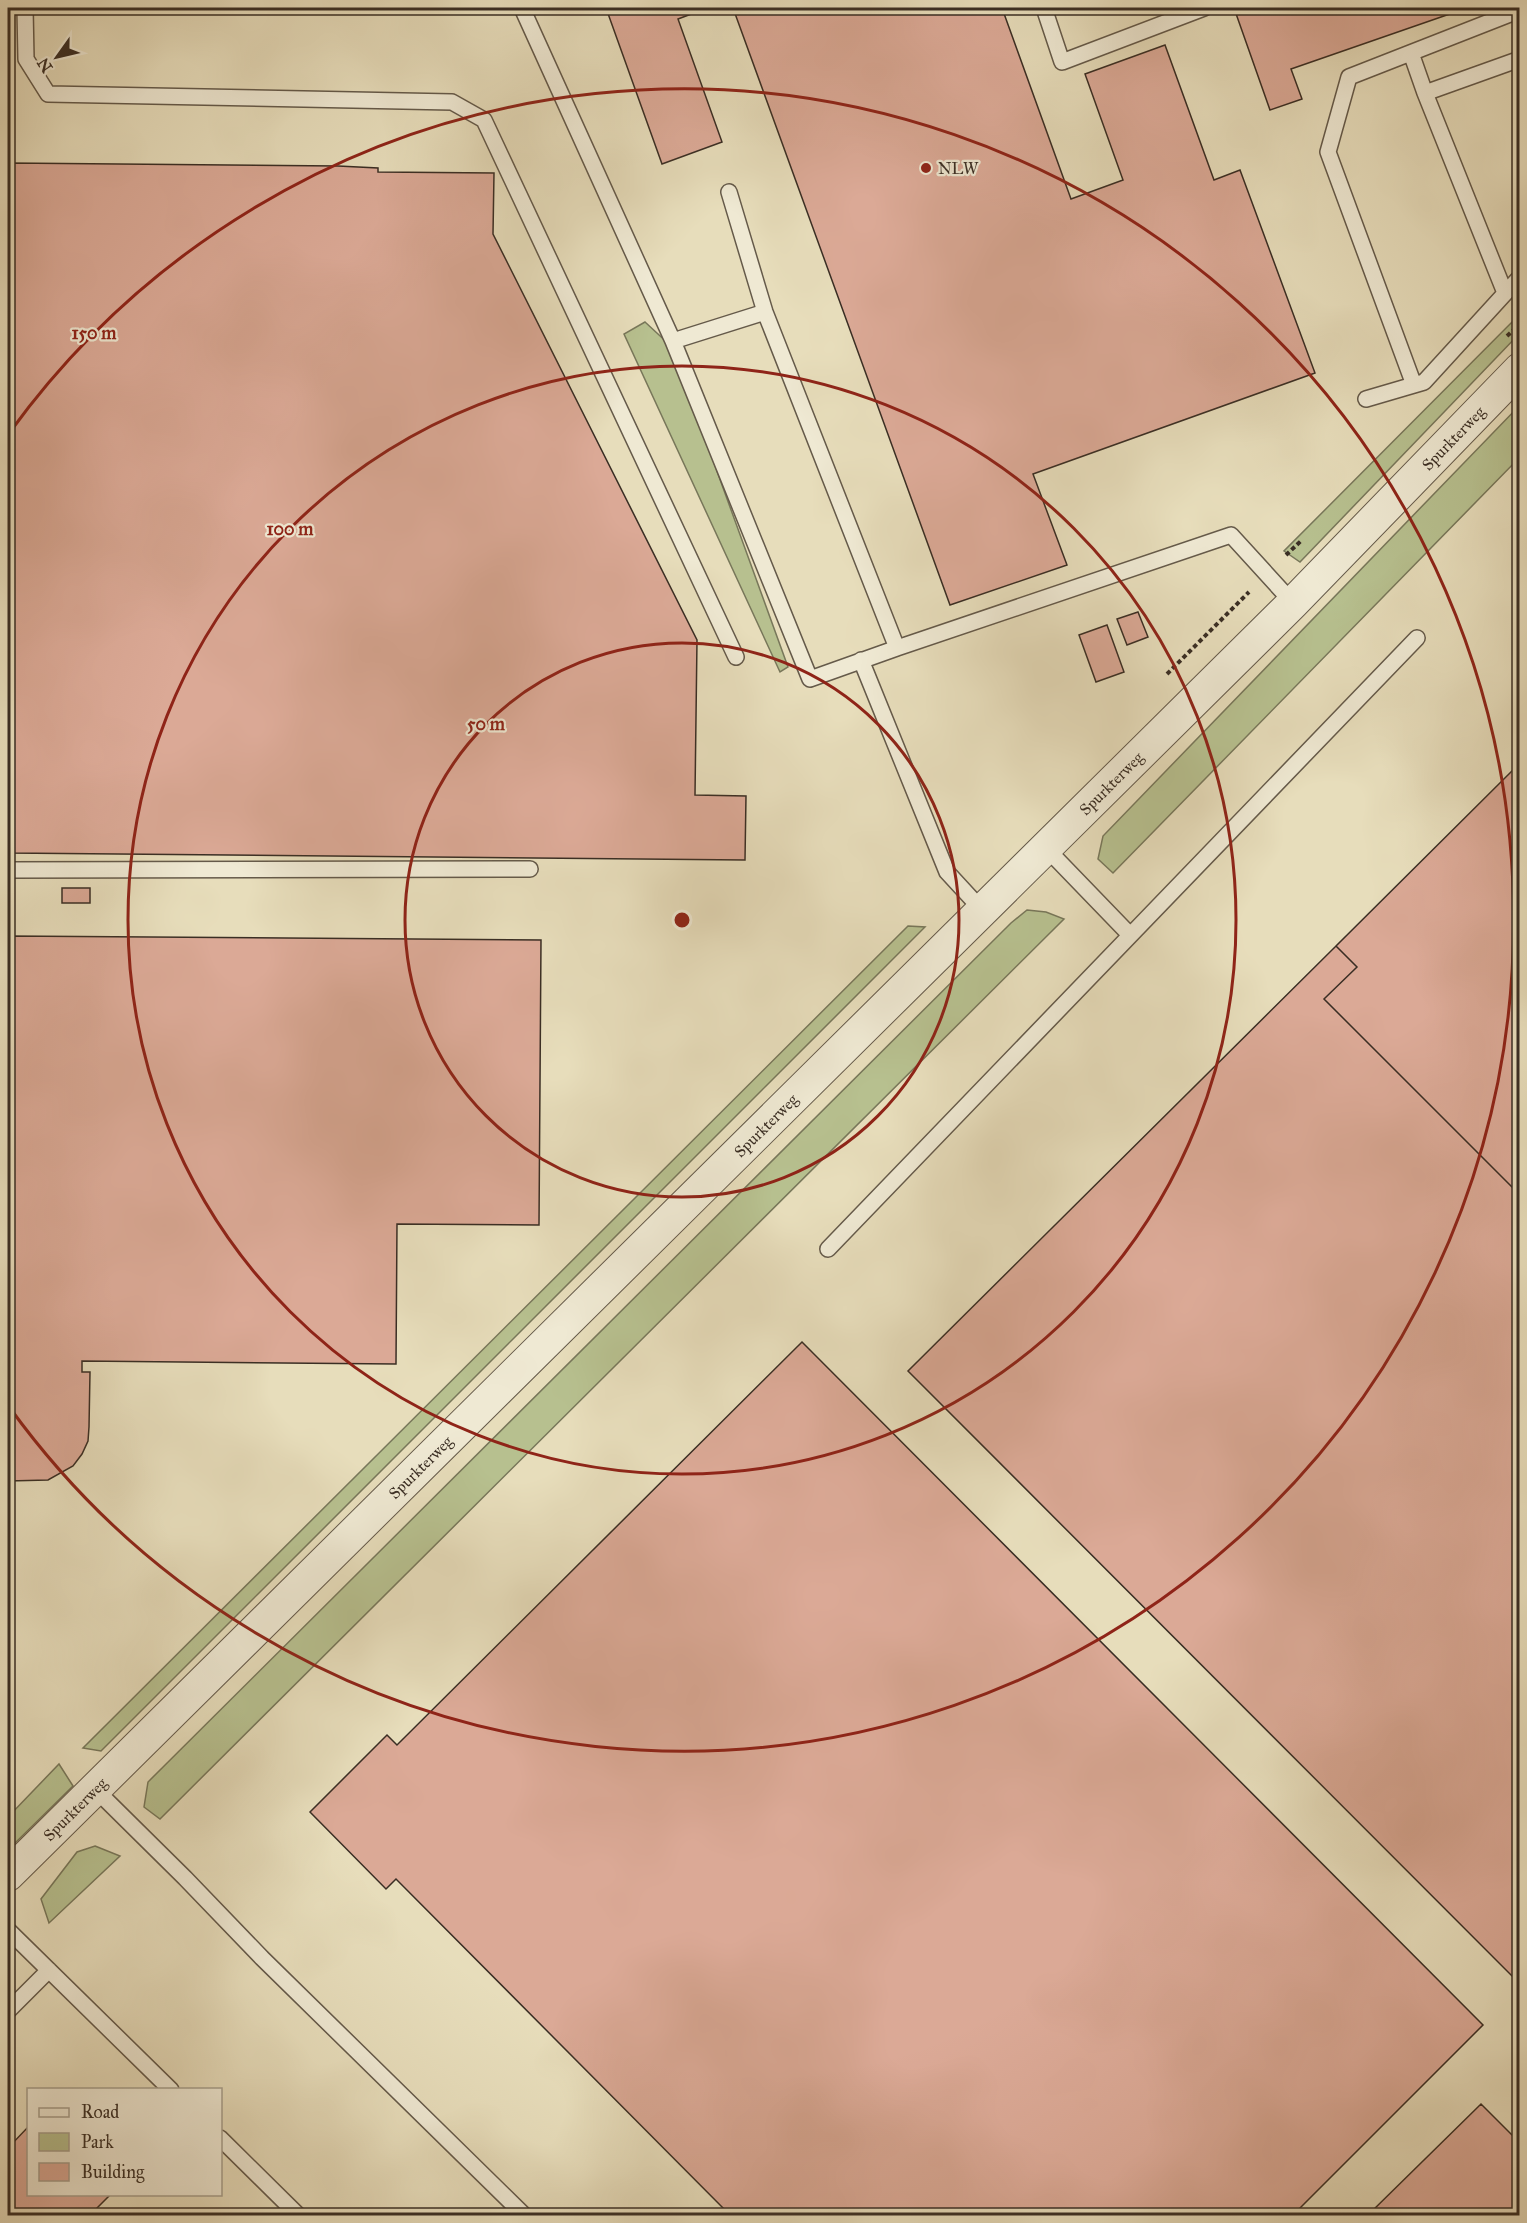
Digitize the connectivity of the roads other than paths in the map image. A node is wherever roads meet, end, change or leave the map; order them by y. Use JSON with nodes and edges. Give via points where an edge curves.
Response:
{"nodes":[{"id":1,"x":25,"y":8,"type":"edge"},
{"id":2,"x":522,"y":8,"type":"edge"},
{"id":3,"x":1044,"y":8,"type":"edge"},
{"id":4,"x":1204,"y":8,"type":"edge"},
{"id":5,"x":1520,"y":10,"type":"edge"},
{"id":6,"x":1411,"y":53,"type":"junction"},
{"id":7,"x":1520,"y":59,"type":"edge"},
{"id":8,"x":1425,"y":93,"type":"junction"},
{"id":9,"x":729,"y":192,"type":"dead end"},
{"id":10,"x":1520,"y":277,"type":"edge"},
{"id":11,"x":1505,"y":293,"type":"junction"},
{"id":12,"x":765,"y":312,"type":"junction"},
{"id":13,"x":673,"y":341,"type":"junction"},
{"id":14,"x":1520,"y":369,"type":"edge"},
{"id":15,"x":1414,"y":385,"type":"junction"},
{"id":16,"x":1366,"y":399,"type":"dead end"},
{"id":17,"x":1293,"y":603,"type":"junction"},
{"id":18,"x":1417,"y":638,"type":"dead end"},
{"id":19,"x":897,"y":648,"type":"junction"},
{"id":20,"x":736,"y":657,"type":"dead end"},
{"id":21,"x":861,"y":660,"type":"junction"},
{"id":22,"x":1045,"y":848,"type":"junction"},
{"id":23,"x":530,"y":869,"type":"dead end"},
{"id":24,"x":8,"y":870,"type":"edge"},
{"id":25,"x":982,"y":910,"type":"junction"},
{"id":26,"x":1130,"y":935,"type":"junction"},
{"id":27,"x":828,"y":1249,"type":"dead end"},
{"id":28,"x":95,"y":1789,"type":"junction"},
{"id":29,"x":8,"y":1875,"type":"edge"},
{"id":30,"x":8,"y":1930,"type":"edge"},
{"id":31,"x":49,"y":1970,"type":"junction"},
{"id":32,"x":8,"y":2011,"type":"edge"},
{"id":33,"x":169,"y":2088,"type":"edge"},
{"id":34,"x":222,"y":2140,"type":"edge"},
{"id":35,"x":299,"y":2216,"type":"edge"},
{"id":36,"x":525,"y":2216,"type":"edge"}],
"edges":[{"from":1,"to":20,"type":"lane","via":[[26,59],[48,94],[452,102],[484,120]]},
{"from":2,"to":13,"type":"lane"},
{"from":3,"to":4,"type":"lane","via":[[1062,62]]},
{"from":5,"to":6,"type":"lane"},
{"from":6,"to":8,"type":"lane"},
{"from":6,"to":15,"type":"lane","via":[[1349,77],[1328,152]]},
{"from":7,"to":8,"type":"lane"},
{"from":8,"to":11,"type":"lane"},
{"from":9,"to":12,"type":"lane"},
{"from":10,"to":11,"type":"lane"},
{"from":11,"to":15,"type":"lane","via":[[1424,382]]},
{"from":12,"to":13,"type":"lane"},
{"from":12,"to":19,"type":"lane"},
{"from":13,"to":21,"type":"lane","via":[[810,679]]},
{"from":14,"to":17,"type":"street","name":"Spurkterweg"},
{"from":15,"to":16,"type":"lane"},
{"from":17,"to":19,"type":"lane","via":[[1231,535]]},
{"from":17,"to":22,"type":"street","name":"Spurkterweg"},
{"from":18,"to":26,"type":"lane"},
{"from":19,"to":21,"type":"lane"},
{"from":21,"to":25,"type":"lane","via":[[947,872]]},
{"from":22,"to":25,"type":"street","name":"Spurkterweg"},
{"from":22,"to":26,"type":"lane"},
{"from":23,"to":24,"type":"lane"},
{"from":25,"to":28,"type":"street","name":"Spurkterweg"},
{"from":26,"to":27,"type":"lane"},
{"from":28,"to":29,"type":"street","name":"Spurkterweg"},
{"from":28,"to":36,"type":"lane"},
{"from":30,"to":31,"type":"lane"},
{"from":31,"to":32,"type":"lane"},
{"from":31,"to":33,"type":"lane"},
{"from":34,"to":35,"type":"lane"}]}
